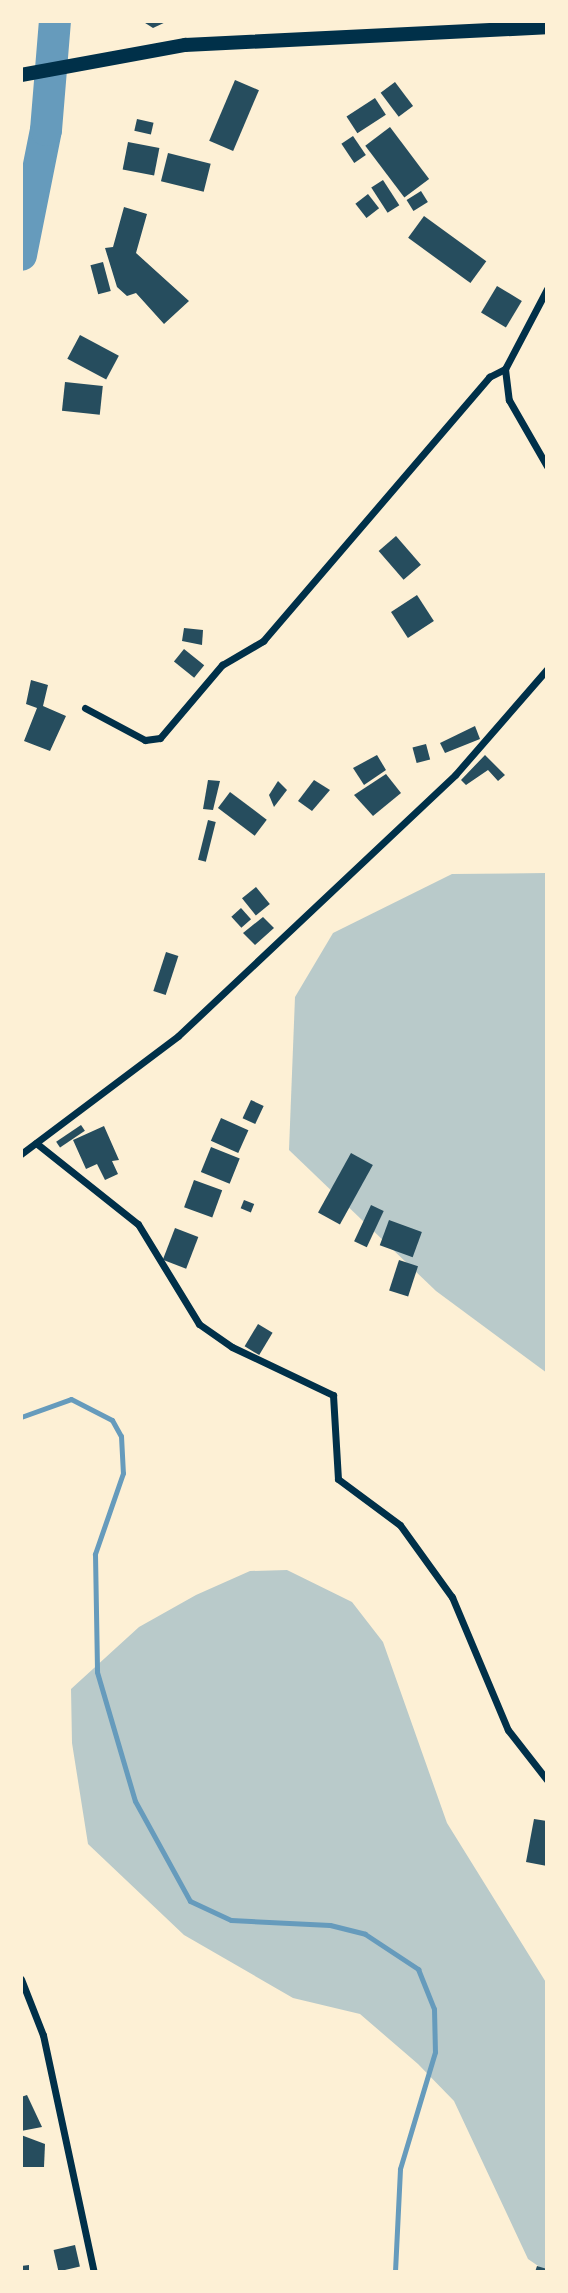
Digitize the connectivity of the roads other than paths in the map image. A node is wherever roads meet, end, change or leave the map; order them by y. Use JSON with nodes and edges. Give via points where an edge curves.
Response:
{"nodes":[{"id":1,"x":547,"y":27,"type":"edge"},
{"id":2,"x":21,"y":75,"type":"edge"},
{"id":3,"x":547,"y":289,"type":"edge"},
{"id":4,"x":505,"y":369,"type":"junction"},
{"id":5,"x":547,"y":466,"type":"edge"},
{"id":6,"x":547,"y":669,"type":"edge"},
{"id":7,"x":85,"y":708,"type":"dead end"},
{"id":8,"x":36,"y":1143,"type":"junction"},
{"id":9,"x":21,"y":1154,"type":"edge"},
{"id":10,"x":547,"y":1780,"type":"edge"},
{"id":11,"x":21,"y":1979,"type":"edge"},
{"id":12,"x":94,"y":2272,"type":"edge"}],
"edges":[{"from":1,"to":2,"type":"highway","via":[[185,45]]},
{"from":3,"to":4,"type":"street"},
{"from":4,"to":5,"type":"street","via":[[509,400]]},
{"from":4,"to":7,"type":"street","via":[[489,377],[263,641],[222,665],[160,738],[145,740]]},
{"from":6,"to":8,"type":"street","via":[[455,775],[178,1036]]},
{"from":8,"to":9,"type":"street"},
{"from":8,"to":10,"type":"street","via":[[138,1224],[199,1324],[232,1348],[333,1395],[338,1479],[400,1525],[452,1597],[508,1730]]},
{"from":11,"to":12,"type":"street","via":[[43,2035]]}]}
